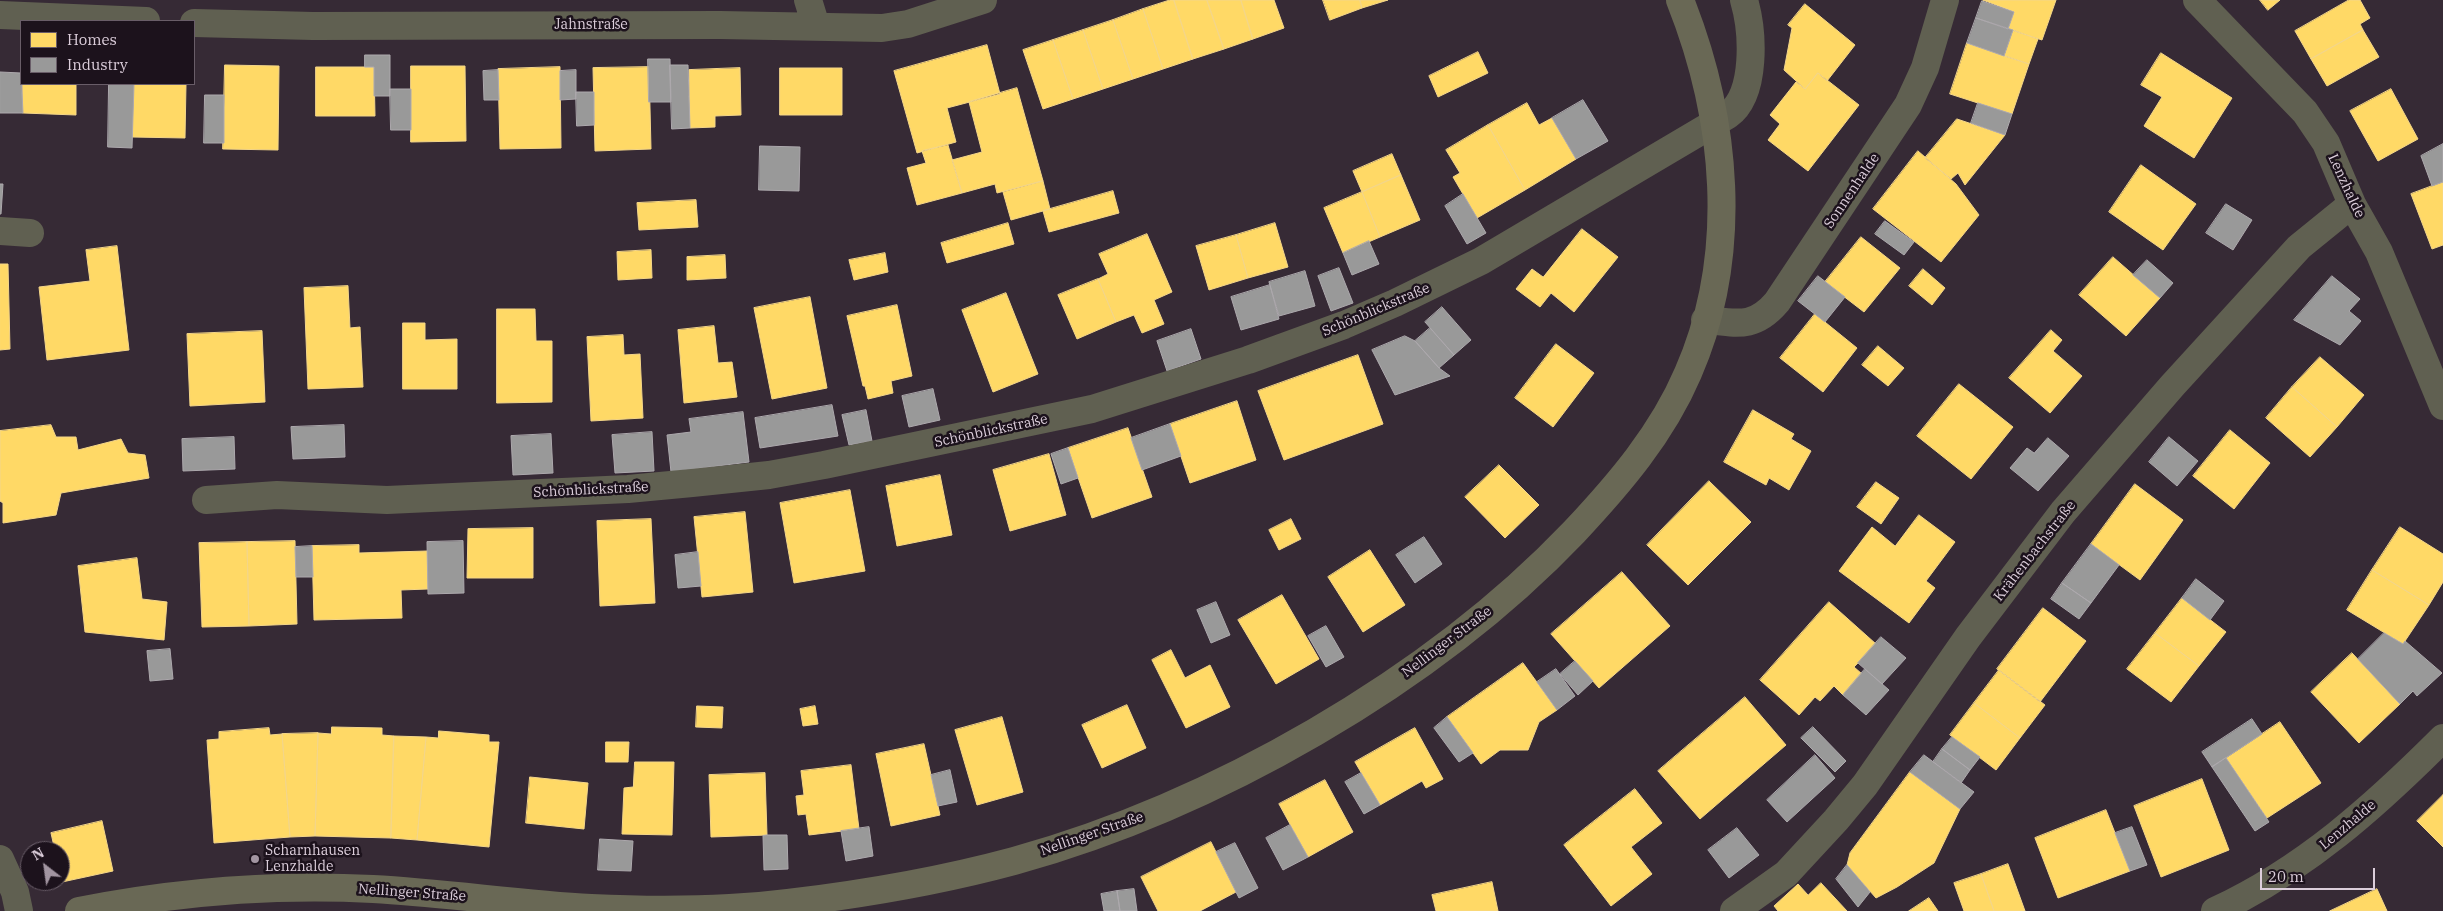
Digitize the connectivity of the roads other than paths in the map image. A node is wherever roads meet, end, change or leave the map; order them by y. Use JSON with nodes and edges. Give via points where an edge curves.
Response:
{"nodes":[{"id":1,"x":808,"y":0,"type":"edge"},
{"id":2,"x":983,"y":0,"type":"edge"},
{"id":3,"x":1680,"y":0,"type":"edge"},
{"id":4,"x":1744,"y":0,"type":"edge"},
{"id":5,"x":1945,"y":0,"type":"edge"},
{"id":6,"x":2197,"y":0,"type":"edge"},
{"id":7,"x":0,"y":15,"type":"edge"},
{"id":8,"x":122,"y":20,"type":"edge"},
{"id":9,"x":195,"y":23,"type":"edge"},
{"id":10,"x":816,"y":26,"type":"junction"},
{"id":11,"x":1714,"y":124,"type":"junction"},
{"id":12,"x":2352,"y":204,"type":"junction"},
{"id":13,"x":0,"y":231,"type":"edge"},
{"id":14,"x":30,"y":233,"type":"dead end"},
{"id":15,"x":1705,"y":320,"type":"junction"},
{"id":16,"x":2443,"y":406,"type":"edge"},
{"id":17,"x":206,"y":500,"type":"dead end"},
{"id":18,"x":2443,"y":738,"type":"edge"},
{"id":19,"x":0,"y":859,"type":"edge"},
{"id":20,"x":468,"y":904,"type":"edge"},
{"id":21,"x":19,"y":911,"type":"edge"},
{"id":22,"x":79,"y":911,"type":"edge"},
{"id":23,"x":1734,"y":911,"type":"edge"},
{"id":24,"x":2215,"y":911,"type":"edge"}],
"edges":[{"from":1,"to":10,"type":"street"},
{"from":2,"to":10,"type":"street","name":"Jahnstraße","via":[[895,27]]},
{"from":3,"to":11,"type":"main road","name":"Nellinger Straße","via":[[1699,55]]},
{"from":4,"to":11,"type":"street","via":[[1751,44],[1748,75],[1736,107]]},
{"from":5,"to":15,"type":"street","name":"Sonnenhalde","via":[[1925,68],[1908,105],[1777,302],[1769,312],[1750,323]]},
{"from":6,"to":12,"type":"street","name":"Lenzhalde","via":[[2314,122],[2329,148]]},
{"from":7,"to":8,"type":"street"},
{"from":9,"to":10,"type":"street","name":"Jahnstraße"},
{"from":11,"to":15,"type":"main road","name":"Nellinger Straße","via":[[1722,169],[1722,229]]},
{"from":11,"to":17,"type":"street","name":"Schönblickstraße","via":[[1481,261],[1395,303],[1248,360],[1092,409],[824,465],[692,484],[386,500],[277,495]]},
{"from":12,"to":16,"type":"street","name":"Lenzhalde","via":[[2379,252]]},
{"from":12,"to":23,"type":"street","name":"Krähenbachstraße","via":[[2299,247],[2063,512],[1836,820],[1786,874]]},
{"from":13,"to":14,"type":"street"},
{"from":15,"to":20,"type":"main road","name":"Nellinger Straße","via":[[1689,371],[1659,428],[1614,487],[1534,572],[1480,619],[1396,681],[1297,742],[1209,787],[1111,829],[1019,859],[924,882],[840,896],[751,907],[676,910]]},
{"from":18,"to":24,"type":"street","name":"Lenzhalde","via":[[2372,806],[2319,850],[2272,882]]},
{"from":19,"to":21,"type":"street"},
{"from":20,"to":22,"type":"main road","name":"Nellinger Straße","via":[[376,889],[258,890],[164,897]]}]}
